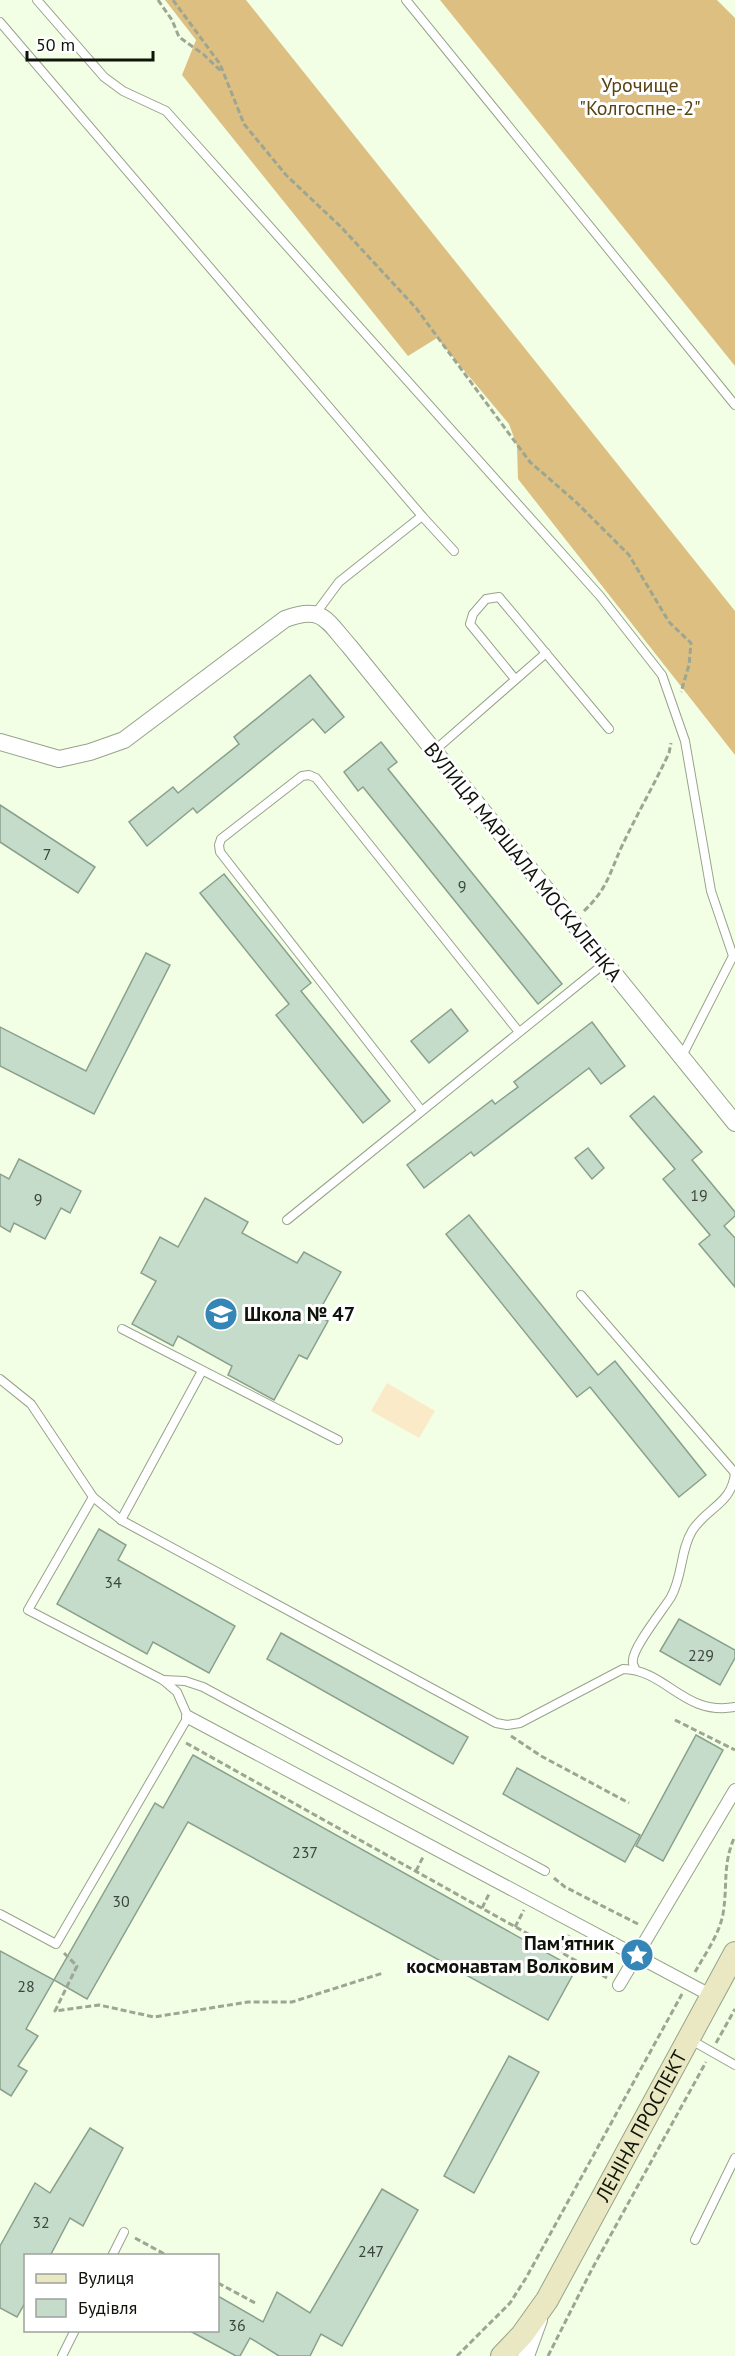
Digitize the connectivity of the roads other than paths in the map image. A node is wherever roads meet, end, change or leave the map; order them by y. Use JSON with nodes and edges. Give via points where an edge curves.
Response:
{"nodes":[{"id":1,"x":37,"y":0,"type":"edge"},
{"id":2,"x":406,"y":0,"type":"edge"},
{"id":3,"x":0,"y":22,"type":"edge"},
{"id":4,"x":735,"y":405,"type":"edge"},
{"id":5,"x":422,"y":516,"type":"junction"},
{"id":6,"x":454,"y":550,"type":"dead end"},
{"id":7,"x":310,"y":613,"type":"junction"},
{"id":8,"x":546,"y":653,"type":"junction"},
{"id":9,"x":515,"y":679,"type":"junction"},
{"id":10,"x":609,"y":729,"type":"dead end"},
{"id":11,"x":0,"y":742,"type":"edge"},
{"id":12,"x":434,"y":751,"type":"junction"},
{"id":13,"x":605,"y":963,"type":"junction"},
{"id":14,"x":519,"y":1032,"type":"junction"},
{"id":15,"x":681,"y":1058,"type":"junction"},
{"id":16,"x":421,"y":1110,"type":"junction"},
{"id":17,"x":735,"y":1123,"type":"edge"},
{"id":18,"x":287,"y":1220,"type":"dead end"},
{"id":19,"x":581,"y":1294,"type":"dead end"},
{"id":20,"x":122,"y":1329,"type":"dead end"},
{"id":21,"x":202,"y":1371,"type":"junction"},
{"id":22,"x":0,"y":1379,"type":"edge"},
{"id":23,"x":338,"y":1440,"type":"dead end"},
{"id":24,"x":735,"y":1473,"type":"edge"},
{"id":25,"x":93,"y":1497,"type":"junction"},
{"id":26,"x":121,"y":1520,"type":"junction"},
{"id":27,"x":635,"y":1669,"type":"junction"},
{"id":28,"x":163,"y":1680,"type":"junction"},
{"id":29,"x":735,"y":1707,"type":"edge"},
{"id":30,"x":188,"y":1717,"type":"junction"},
{"id":31,"x":735,"y":1791,"type":"edge"},
{"id":32,"x":545,"y":1871,"type":"road end"},
{"id":33,"x":0,"y":1914,"type":"edge"},
{"id":34,"x":735,"y":1953,"type":"edge"},
{"id":35,"x":637,"y":1955,"type":"junction"},
{"id":36,"x":620,"y":1985,"type":"road end"},
{"id":37,"x":712,"y":1996,"type":"junction"},
{"id":38,"x":689,"y":2039,"type":"junction"},
{"id":39,"x":735,"y":2065,"type":"edge"},
{"id":40,"x":735,"y":2158,"type":"edge"},
{"id":41,"x":124,"y":2232,"type":"road end"},
{"id":42,"x":695,"y":2240,"type":"dead end"},
{"id":43,"x":113,"y":2254,"type":"edge"},
{"id":44,"x":547,"y":2300,"type":"junction"},
{"id":45,"x":74,"y":2332,"type":"edge"},
{"id":46,"x":62,"y":2356,"type":"edge"},
{"id":47,"x":502,"y":2356,"type":"edge"},
{"id":48,"x":526,"y":2356,"type":"edge"}],
"edges":[{"from":1,"to":15,"type":"lane","via":[[104,76],[123,91],[166,111],[600,596],[662,675],[685,741],[711,891],[733,956]]},
{"from":2,"to":4,"type":"lane"},
{"from":3,"to":5,"type":"lane"},
{"from":5,"to":6,"type":"lane"},
{"from":5,"to":7,"type":"lane","via":[[339,582]]},
{"from":7,"to":11,"type":"street","via":[[285,619],[124,740],[59,759]]},
{"from":7,"to":12,"type":"street","name":"ВУЛИЦЯ МАРШАЛА МОСКАЛЕНКА","via":[[328,622],[350,646]]},
{"from":8,"to":9,"type":"lane"},
{"from":8,"to":9,"type":"lane","via":[[498,597],[486,599],[470,624]]},
{"from":8,"to":10,"type":"lane"},
{"from":9,"to":12,"type":"lane"},
{"from":12,"to":13,"type":"street","name":"ВУЛИЦЯ МАРШАЛА МОСКАЛЕНКА"},
{"from":13,"to":14,"type":"lane"},
{"from":13,"to":15,"type":"street","name":"ВУЛИЦЯ МАРШАЛА МОСКАЛЕНКА"},
{"from":14,"to":16,"type":"lane"},
{"from":14,"to":16,"type":"lane","via":[[316,777],[302,776],[221,839],[220,852]]},
{"from":15,"to":17,"type":"street","name":"ВУЛИЦЯ МАРШАЛА МОСКАЛЕНКА"},
{"from":16,"to":18,"type":"lane"},
{"from":19,"to":24,"type":"lane"},
{"from":20,"to":21,"type":"lane"},
{"from":21,"to":23,"type":"lane"},
{"from":21,"to":26,"type":"lane"},
{"from":22,"to":25,"type":"lane","via":[[31,1404]]},
{"from":24,"to":27,"type":"lane","via":[[729,1495],[693,1528],[679,1580],[636,1649],[632,1660]]},
{"from":25,"to":26,"type":"lane"},
{"from":25,"to":28,"type":"lane","via":[[28,1610]]},
{"from":26,"to":27,"type":"lane","via":[[496,1723],[520,1722],[623,1669]]},
{"from":27,"to":29,"type":"lane","via":[[694,1704],[719,1710]]},
{"from":28,"to":30,"type":"lane","via":[[177,1692]]},
{"from":28,"to":32,"type":"lane","via":[[203,1687]]},
{"from":30,"to":33,"type":"lane","via":[[56,1944]]},
{"from":30,"to":35,"type":"street"},
{"from":31,"to":35,"type":"street"},
{"from":34,"to":37,"type":"main road","name":"ЛЕНІНА ПРОСПЕКТ"},
{"from":35,"to":36,"type":"street"},
{"from":35,"to":37,"type":"street"},
{"from":37,"to":38,"type":"main road","name":"ЛЕНІНА ПРОСПЕКТ"},
{"from":38,"to":39,"type":"lane"},
{"from":38,"to":44,"type":"main road","name":"ЛЕНІНА ПРОСПЕКТ"},
{"from":40,"to":42,"type":"lane"},
{"from":41,"to":43,"type":"lane"},
{"from":44,"to":47,"type":"main road","name":"ЛЕНІНА ПРОСПЕКТ"},
{"from":44,"to":48,"type":"street"},
{"from":45,"to":46,"type":"lane"}]}
